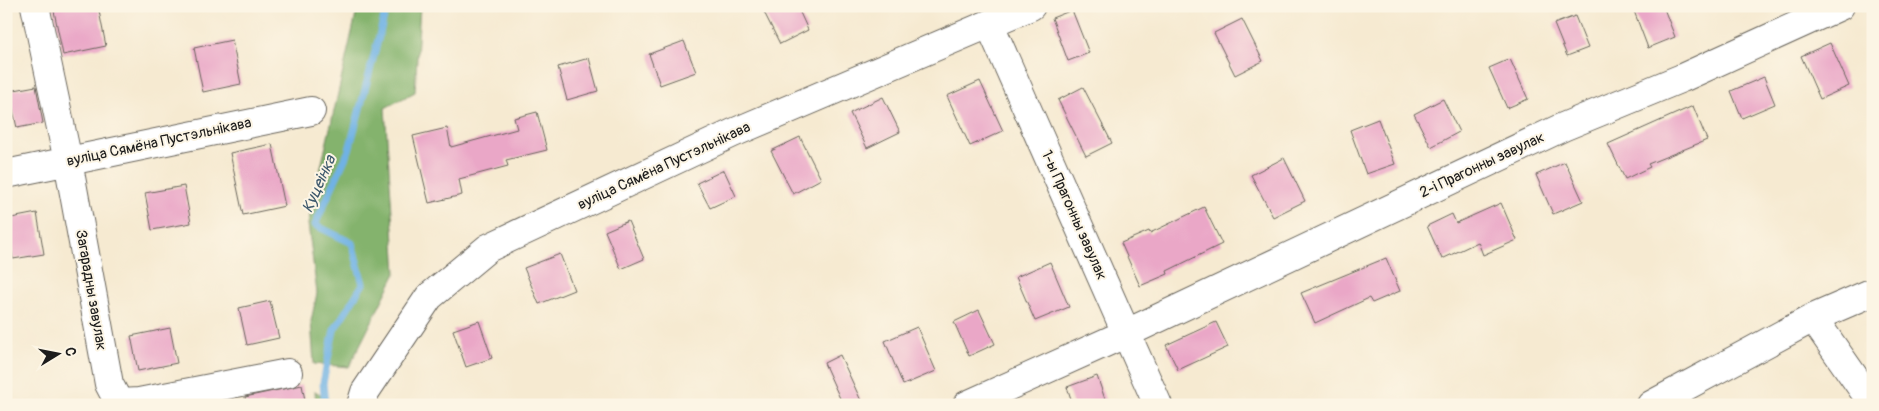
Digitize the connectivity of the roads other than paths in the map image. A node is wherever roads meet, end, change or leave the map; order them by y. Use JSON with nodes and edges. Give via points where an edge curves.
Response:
{"nodes":[{"id":1,"x":35,"y":6,"type":"edge"},
{"id":2,"x":1840,"y":6,"type":"edge"},
{"id":3,"x":1019,"y":9,"type":"edge"},
{"id":4,"x":990,"y":25,"type":"junction"},
{"id":5,"x":311,"y":111,"type":"dead end"},
{"id":6,"x":68,"y":161,"type":"junction"},
{"id":7,"x":6,"y":174,"type":"edge"},
{"id":8,"x":1873,"y":292,"type":"edge"},
{"id":9,"x":1813,"y":318,"type":"junction"},
{"id":10,"x":1127,"y":333,"type":"junction"},
{"id":11,"x":288,"y":373,"type":"dead end"},
{"id":12,"x":1873,"y":404,"type":"edge"},
{"id":13,"x":361,"y":405,"type":"edge"},
{"id":14,"x":967,"y":405,"type":"edge"},
{"id":15,"x":1158,"y":405,"type":"edge"},
{"id":16,"x":1651,"y":405,"type":"edge"}],
"edges":[{"from":1,"to":6,"type":"street","name":"Загарадны завулак"},
{"from":2,"to":10,"type":"street","name":"2-і Прагонны завулак","via":[[1682,78],[1563,127]]},
{"from":3,"to":4,"type":"street","name":"вуліца Сямёна Пустэльнікава"},
{"from":4,"to":10,"type":"street","name":"1-ы Прагонны завулак"},
{"from":4,"to":13,"type":"street","name":"вуліца Сямёна Пустэльнікава","via":[[733,132],[488,248],[429,297],[365,392]]},
{"from":5,"to":6,"type":"street","name":"вуліца Сямёна Пустэльнікава"},
{"from":6,"to":7,"type":"street","name":"вуліца Сямёна Пустэльнікава"},
{"from":6,"to":11,"type":"street","name":"Загарадны завулак","via":[[109,384],[119,403],[139,402]]},
{"from":8,"to":9,"type":"street"},
{"from":9,"to":12,"type":"street"},
{"from":9,"to":16,"type":"street"},
{"from":10,"to":14,"type":"street","name":"2-і Прагонны завулак"},
{"from":10,"to":15,"type":"street","name":"1-ы Прагонны завулак"}]}
